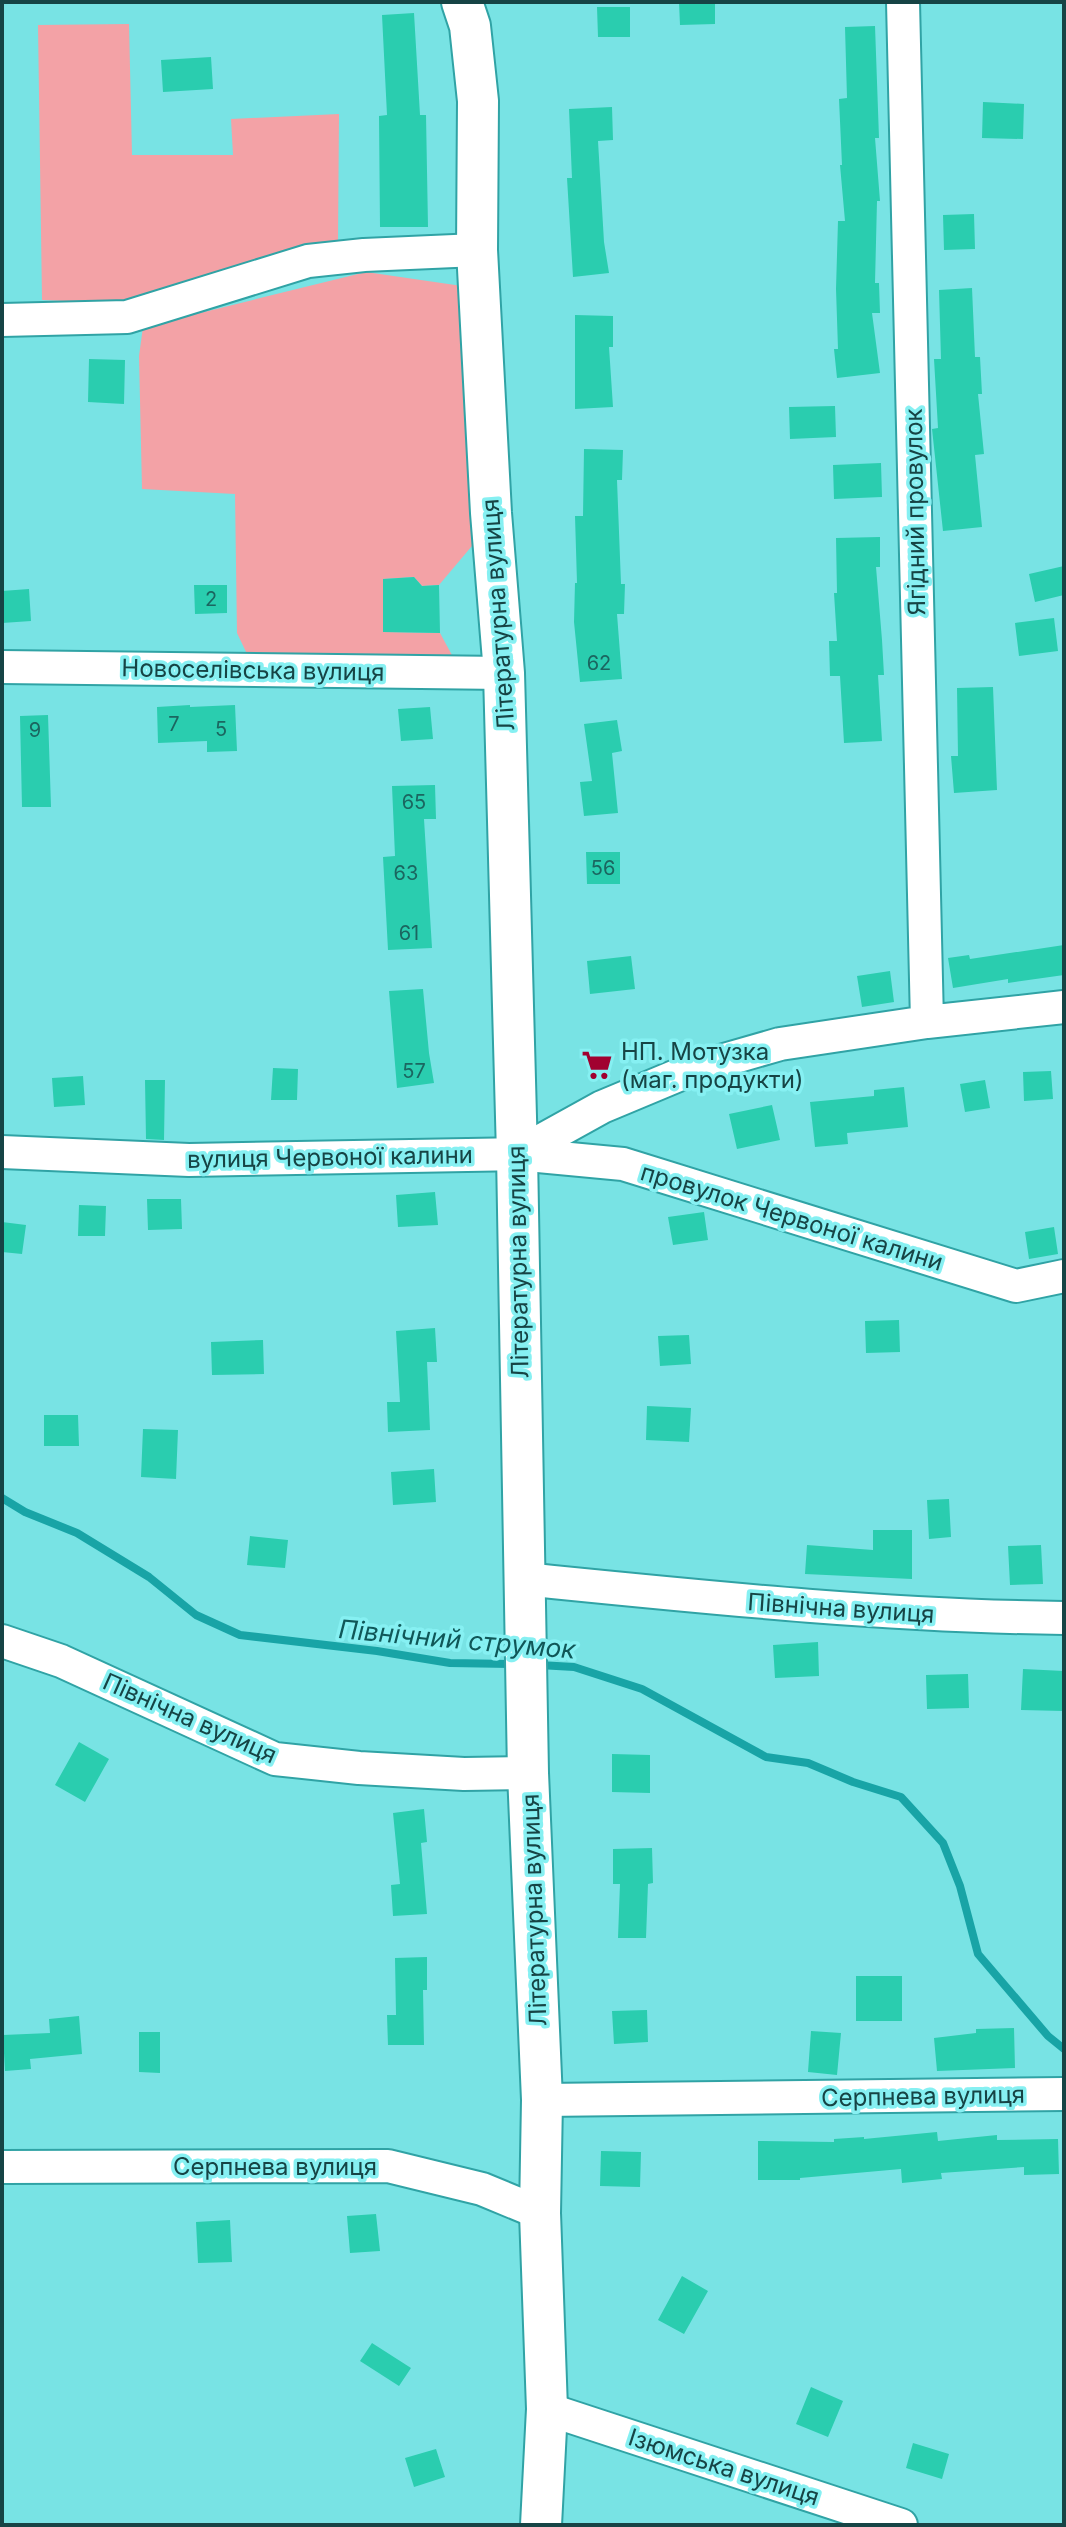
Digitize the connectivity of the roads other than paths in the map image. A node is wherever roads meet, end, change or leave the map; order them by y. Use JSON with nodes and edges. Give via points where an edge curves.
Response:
{"nodes":[{"id":1,"x":462,"y":2,"type":"edge"},
{"id":2,"x":903,"y":2,"type":"edge"},
{"id":3,"x":477,"y":250,"type":"junction"},
{"id":4,"x":2,"y":320,"type":"edge"},
{"id":5,"x":2,"y":667,"type":"edge"},
{"id":6,"x":504,"y":673,"type":"junction"},
{"id":7,"x":1064,"y":1007,"type":"edge"},
{"id":8,"x":927,"y":1022,"type":"junction"},
{"id":9,"x":2,"y":1152,"type":"edge"},
{"id":10,"x":517,"y":1154,"type":"junction"},
{"id":11,"x":1064,"y":1276,"type":"edge"},
{"id":12,"x":523,"y":1579,"type":"junction"},
{"id":13,"x":1064,"y":1618,"type":"edge"},
{"id":14,"x":2,"y":1641,"type":"edge"},
{"id":15,"x":528,"y":1773,"type":"junction"},
{"id":16,"x":1064,"y":2094,"type":"edge"},
{"id":17,"x":542,"y":2100,"type":"junction"},
{"id":18,"x":2,"y":2167,"type":"edge"},
{"id":19,"x":540,"y":2213,"type":"junction"},
{"id":20,"x":547,"y":2409,"type":"junction"},
{"id":21,"x":541,"y":2525,"type":"edge"},
{"id":22,"x":901,"y":2525,"type":"edge"}],
"edges":[{"from":1,"to":3,"type":"street","name":"Літературна вулиця","via":[[470,26],[478,101]]},
{"from":2,"to":8,"type":"street","name":"Ягідний провулок"},
{"from":3,"to":4,"type":"street","via":[[308,261],[127,317]]},
{"from":3,"to":6,"type":"street","name":"Літературна вулиця"},
{"from":5,"to":6,"type":"street","name":"Новоселівська вулиця"},
{"from":6,"to":10,"type":"street","name":"Літературна вулиця"},
{"from":7,"to":8,"type":"street","name":"вулиця Червоної калини"},
{"from":8,"to":10,"type":"street","name":"вулиця Червоної калини","via":[[780,1044],[693,1069],[602,1107]]},
{"from":9,"to":10,"type":"street","name":"вулиця Червоної калини","via":[[189,1160]]},
{"from":10,"to":11,"type":"street","name":"провулок Червоної калини","via":[[623,1164],[1016,1286]]},
{"from":10,"to":12,"type":"street","name":"Літературна вулиця"},
{"from":12,"to":13,"type":"street","name":"Північна вулиця","via":[[761,1603],[962,1617]]},
{"from":12,"to":15,"type":"street","name":"Літературна вулиця"},
{"from":14,"to":15,"type":"street","name":"Північна вулиця","via":[[61,1661],[275,1759],[464,1774]]},
{"from":15,"to":17,"type":"street","name":"Літературна вулиця"},
{"from":16,"to":17,"type":"street","name":"Серпнева вулиця"},
{"from":17,"to":19,"type":"street","name":"Літературна вулиця"},
{"from":18,"to":19,"type":"street","name":"Серпнева вулиця","via":[[388,2166],[482,2189]]},
{"from":19,"to":20,"type":"street","name":"Літературна вулиця"},
{"from":20,"to":21,"type":"street","name":"Літературна вулиця"},
{"from":20,"to":22,"type":"street","name":"Ізюмська вулиця"}]}
